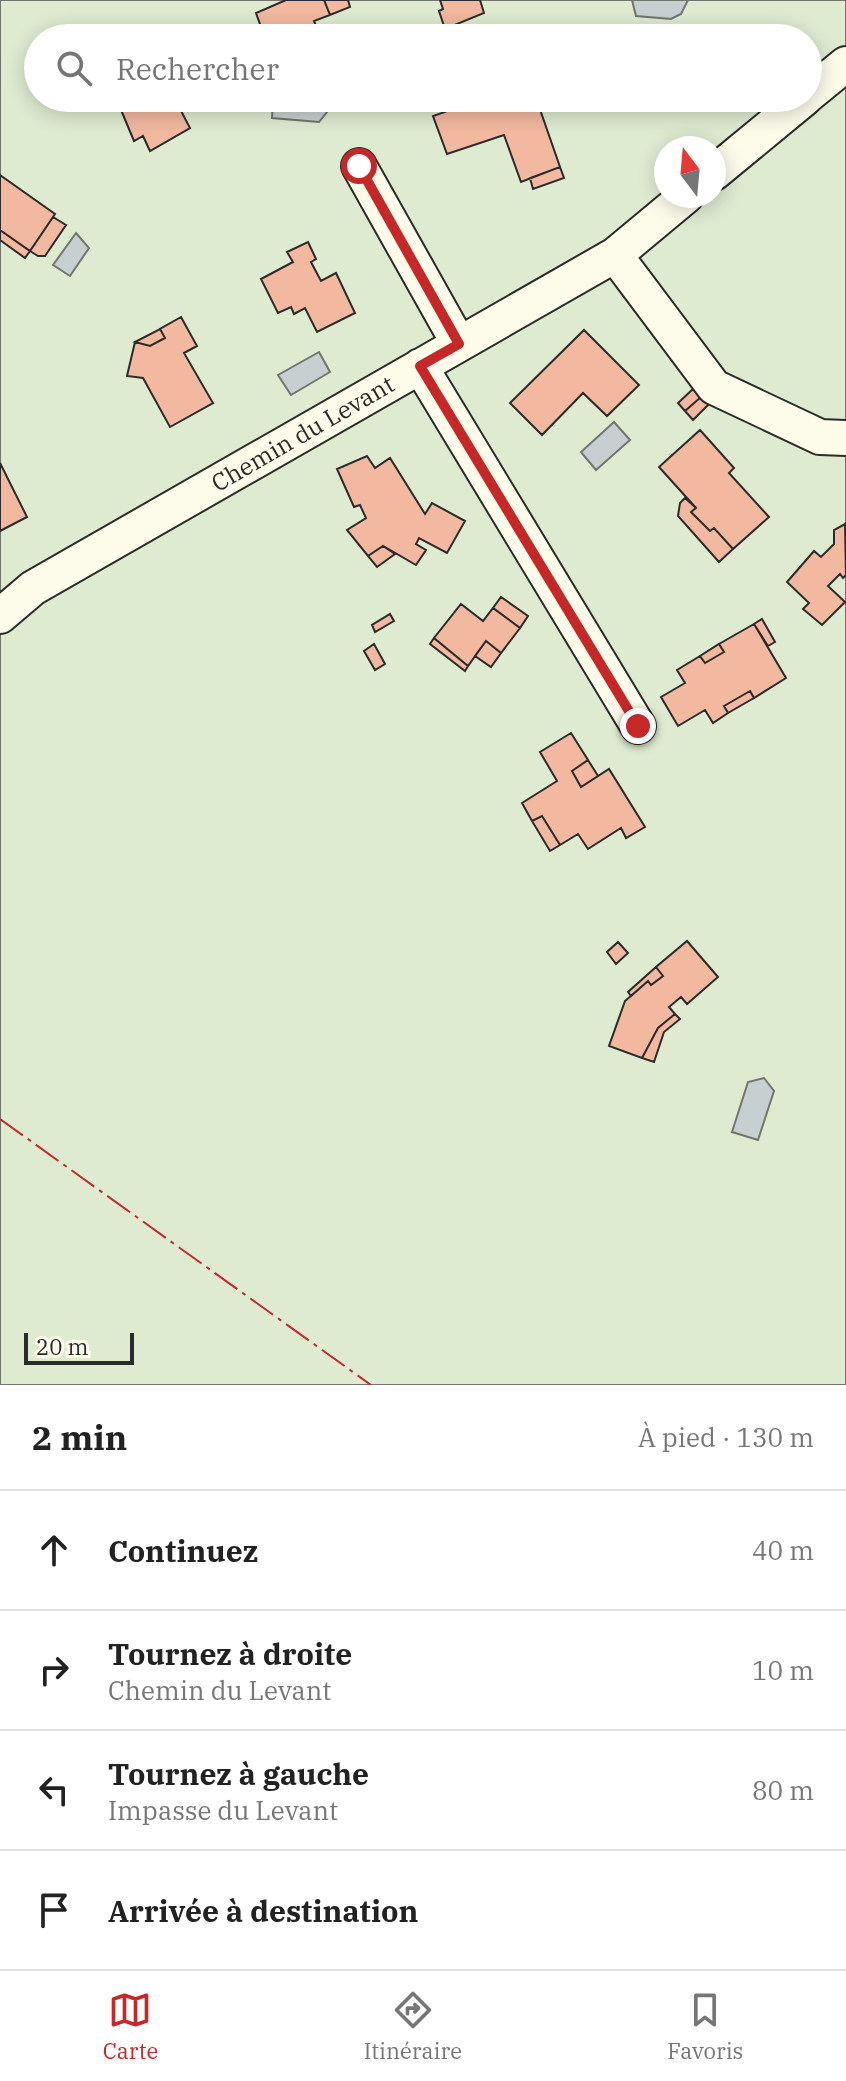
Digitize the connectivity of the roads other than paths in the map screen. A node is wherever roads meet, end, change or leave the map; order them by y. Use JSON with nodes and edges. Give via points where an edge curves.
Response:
{"nodes":[{"id":1,"x":846,"y":64,"type":"edge"},
{"id":2,"x":822,"y":84,"type":"edge"},
{"id":3,"x":788,"y":112,"type":"edge"},
{"id":4,"x":726,"y":163,"type":"edge"},
{"id":5,"x":359,"y":166,"type":"dead end"},
{"id":6,"x":672,"y":208,"type":"edge"},
{"id":7,"x":615,"y":255,"type":"junction"},
{"id":8,"x":459,"y":344,"type":"junction"},
{"id":9,"x":420,"y":366,"type":"junction"},
{"id":10,"x":846,"y":438,"type":"edge"},
{"id":11,"x":0,"y":616,"type":"edge"},
{"id":12,"x":638,"y":726,"type":"dead end"}],
"edges":[{"from":1,"to":2,"type":"street"},
{"from":3,"to":4,"type":"street"},
{"from":5,"to":8,"type":"street"},
{"from":6,"to":7,"type":"street","name":"Chemin du Levant"},
{"from":7,"to":8,"type":"street","name":"Chemin du Levant"},
{"from":7,"to":10,"type":"street","via":[[714,387],[820,437]]},
{"from":8,"to":9,"type":"street","name":"Chemin du Levant"},
{"from":9,"to":11,"type":"street","name":"Chemin du Levant","via":[[33,588]]},
{"from":9,"to":12,"type":"street"}]}
